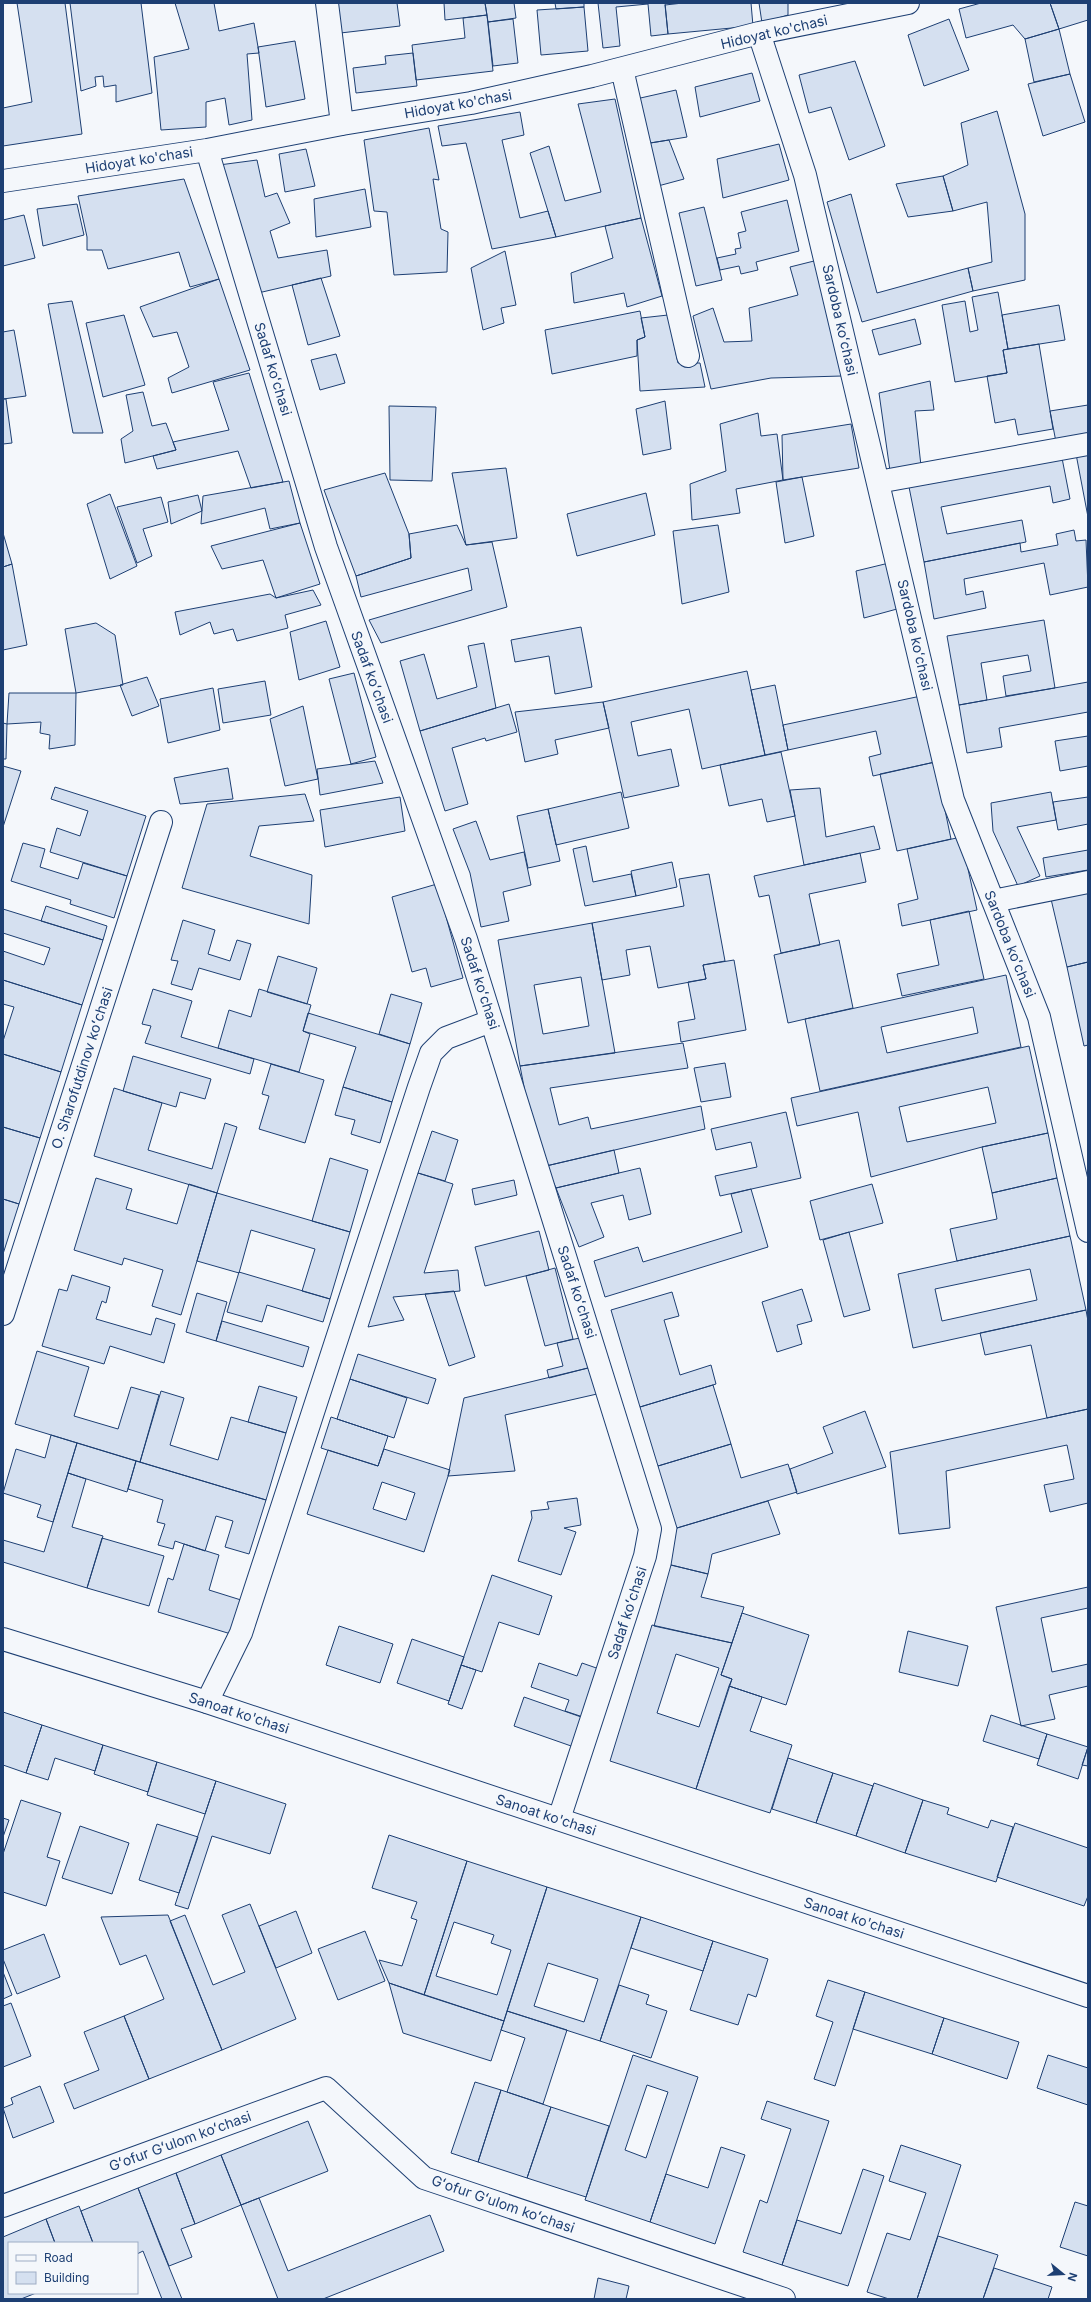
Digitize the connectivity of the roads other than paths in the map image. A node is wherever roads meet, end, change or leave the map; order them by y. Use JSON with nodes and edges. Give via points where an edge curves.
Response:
{"nodes":[{"id":1,"x":327,"y":3,"type":"edge"},
{"id":2,"x":908,"y":3,"type":"edge"},
{"id":3,"x":759,"y":33,"type":"junction"},
{"id":4,"x":622,"y":69,"type":"junction"},
{"id":5,"x":342,"y":124,"type":"junction"},
{"id":6,"x":207,"y":150,"type":"junction"},
{"id":7,"x":3,"y":181,"type":"edge"},
{"id":8,"x":688,"y":356,"type":"dead end"},
{"id":9,"x":1088,"y":444,"type":"edge"},
{"id":10,"x":878,"y":482,"type":"junction"},
{"id":11,"x":161,"y":822,"type":"dead end"},
{"id":12,"x":1088,"y":882,"type":"edge"},
{"id":13,"x":994,"y":901,"type":"junction"},
{"id":14,"x":492,"y":1020,"type":"junction"},
{"id":15,"x":1088,"y":1231,"type":"edge"},
{"id":16,"x":3,"y":1314,"type":"edge"},
{"id":17,"x":3,"y":1639,"type":"edge"},
{"id":18,"x":207,"y":1702,"type":"junction"},
{"id":19,"x":559,"y":1820,"type":"junction"},
{"id":20,"x":1088,"y":1996,"type":"edge"},
{"id":21,"x":3,"y":2206,"type":"edge"},
{"id":22,"x":784,"y":2299,"type":"edge"}],
"edges":[{"from":1,"to":5,"type":"street"},
{"from":2,"to":3,"type":"street","name":"Hidoyat ko'chasi"},
{"from":3,"to":4,"type":"street","name":"Hidoyat ko'chasi"},
{"from":3,"to":10,"type":"street","name":"Sardoba koʻchasi","via":[[806,175]]},
{"from":4,"to":5,"type":"street","name":"Hidoyat ko'chasi","via":[[471,102]]},
{"from":4,"to":8,"type":"street"},
{"from":5,"to":6,"type":"street","name":"Hidoyat ko'chasi"},
{"from":6,"to":7,"type":"street","name":"Hidoyat ko'chasi"},
{"from":6,"to":14,"type":"street","name":"Sadaf koʻchasi","via":[[326,547],[466,939]]},
{"from":9,"to":10,"type":"street"},
{"from":10,"to":13,"type":"street","name":"Sardoba koʻchasi","via":[[953,800]]},
{"from":11,"to":16,"type":"street","name":"O. Sharofutdinov koʻchasi"},
{"from":12,"to":13,"type":"street"},
{"from":13,"to":15,"type":"street","name":"Sardoba koʻchasi","via":[[1039,1017]]},
{"from":14,"to":18,"type":"street","via":[[446,1038],[431,1053],[241,1633]]},
{"from":14,"to":19,"type":"street","name":"Sadaf koʻchasi","via":[[650,1529],[645,1556]]},
{"from":17,"to":18,"type":"street","name":"Sanoat ko'chasi"},
{"from":18,"to":19,"type":"street","name":"Sanoat ko'chasi"},
{"from":19,"to":20,"type":"street","name":"Sanoat ko'chasi"},
{"from":21,"to":22,"type":"street","name":"Gʻofur Gʻulom koʻchasi","via":[[326,2088],[424,2178]]}]}
